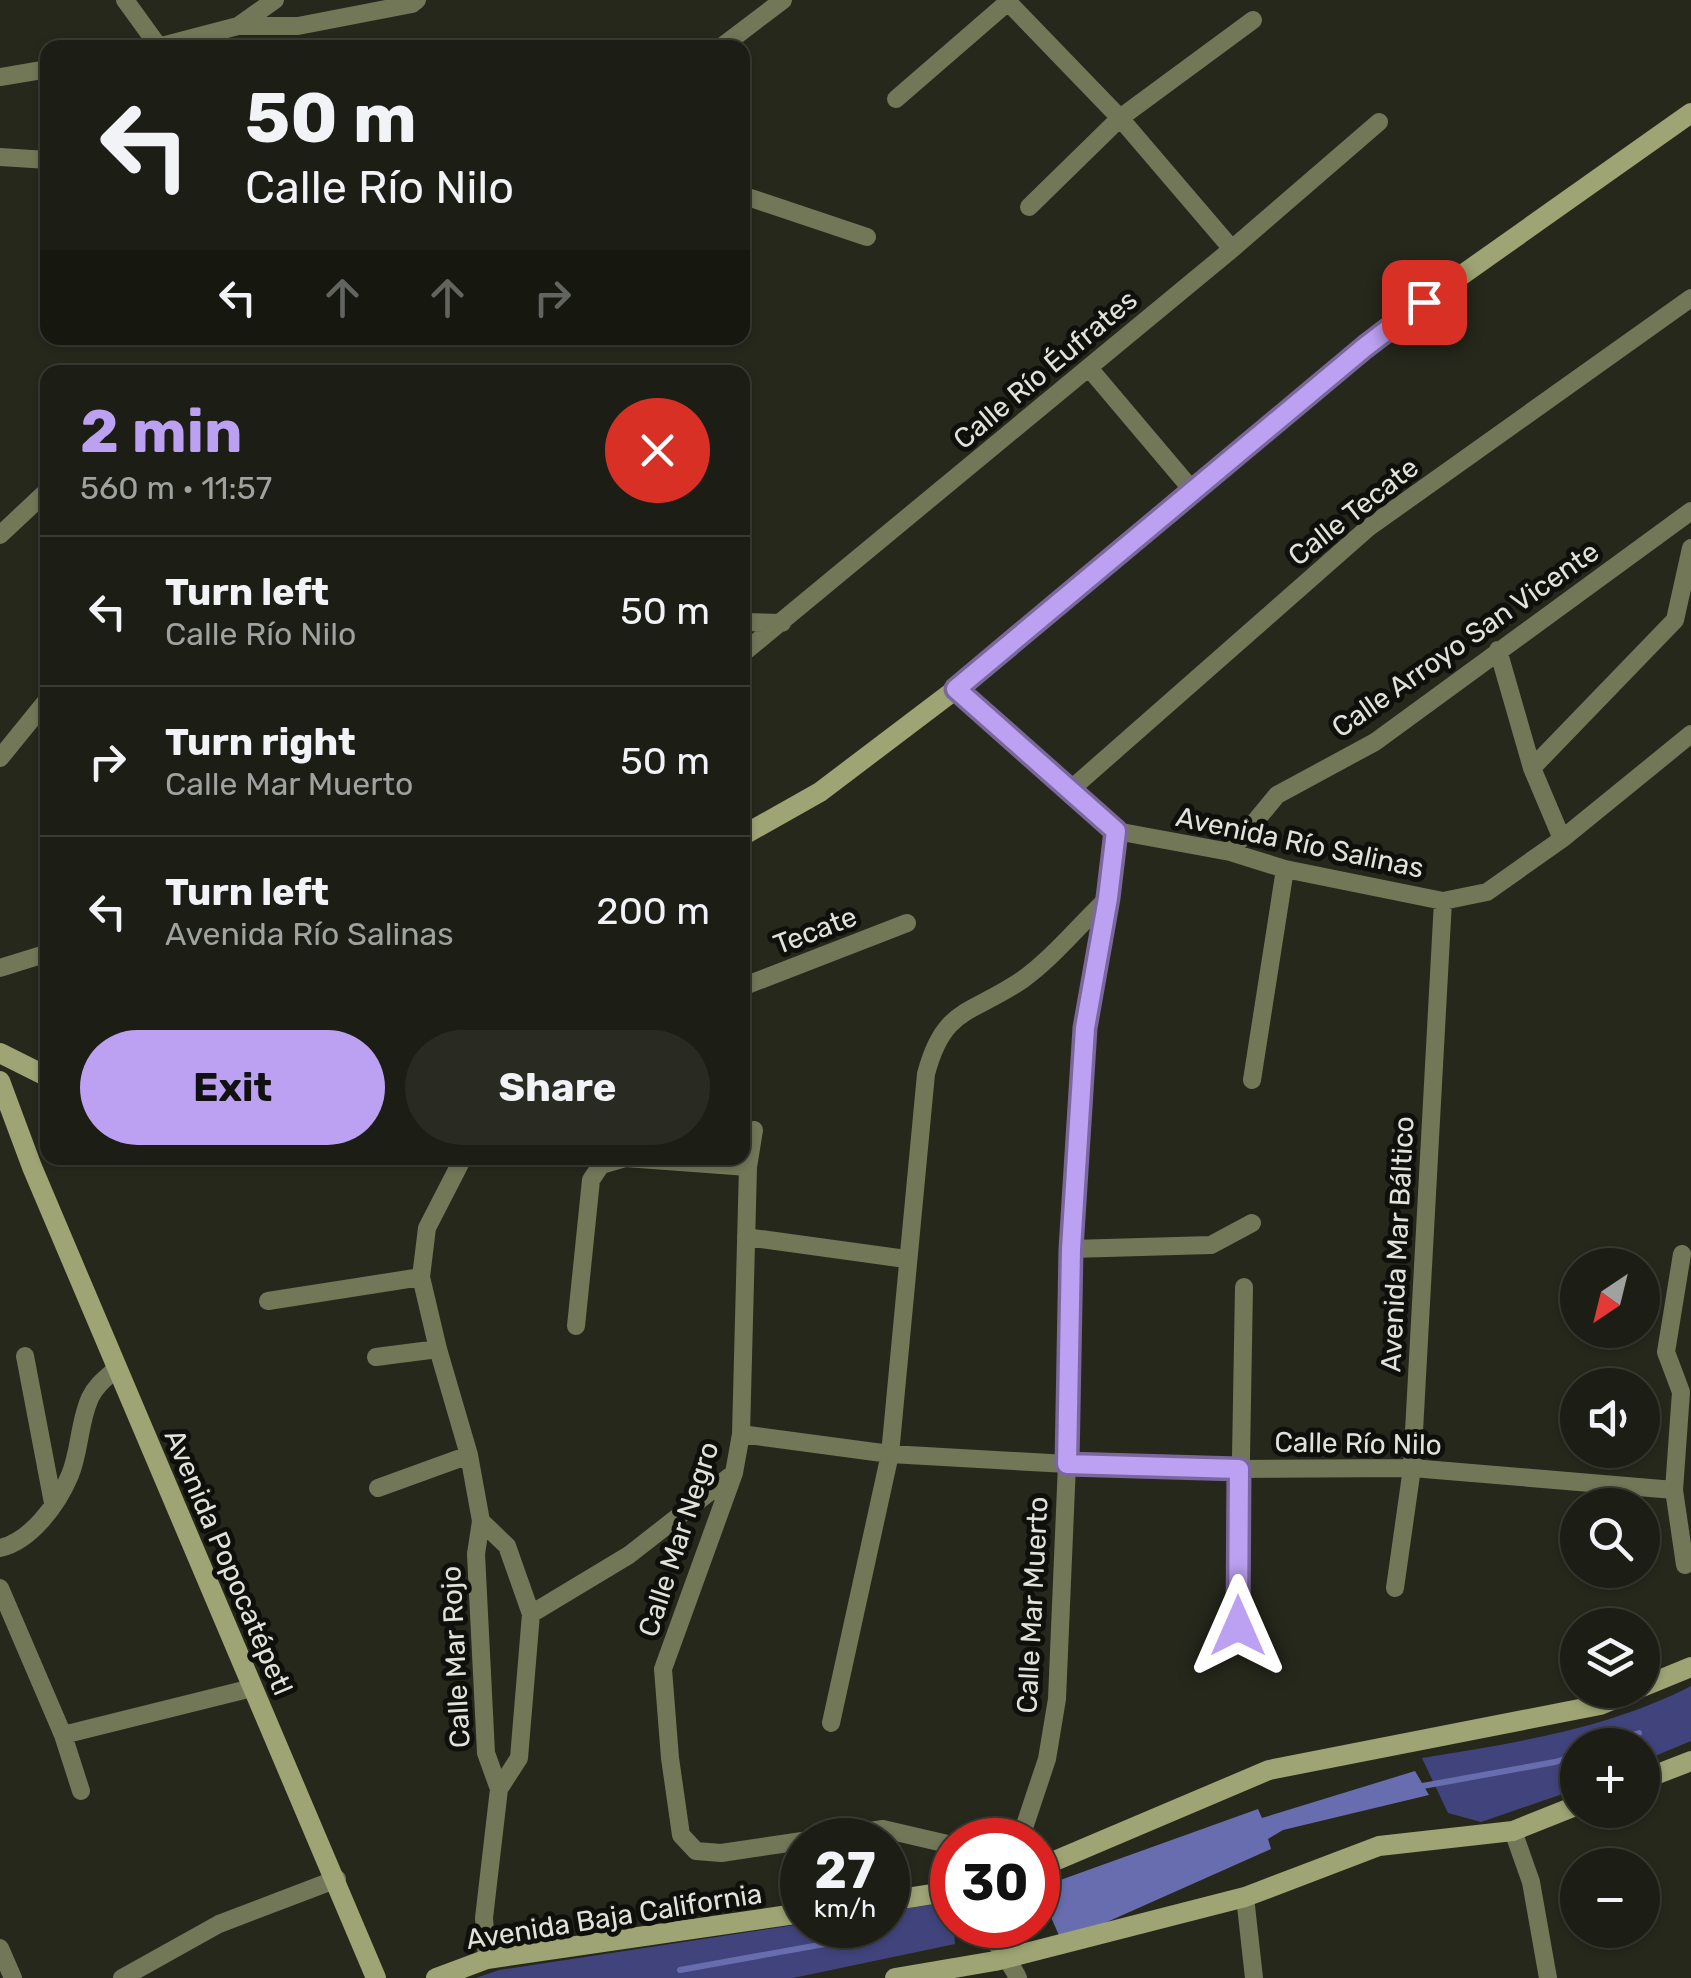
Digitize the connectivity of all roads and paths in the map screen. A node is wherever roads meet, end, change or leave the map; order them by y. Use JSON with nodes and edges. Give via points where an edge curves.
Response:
{"nodes":[{"id":1,"x":125,"y":0,"type":"edge"},
{"id":2,"x":275,"y":0,"type":"edge"},
{"id":3,"x":417,"y":0,"type":"edge"},
{"id":4,"x":784,"y":0,"type":"edge"},
{"id":5,"x":1254,"y":20,"type":"dead end"},
{"id":6,"x":238,"y":26,"type":"junction"},
{"id":7,"x":151,"y":40,"type":"edge"},
{"id":8,"x":183,"y":40,"type":"edge"},
{"id":9,"x":731,"y":40,"type":"edge"},
{"id":10,"x":40,"y":70,"type":"edge"},
{"id":11,"x":0,"y":77,"type":"edge"},
{"id":12,"x":896,"y":99,"type":"dead end"},
{"id":13,"x":1691,"y":113,"type":"edge"},
{"id":14,"x":1120,"y":118,"type":"junction"},
{"id":15,"x":1379,"y":122,"type":"dead end"},
{"id":16,"x":0,"y":157,"type":"edge"},
{"id":17,"x":40,"y":160,"type":"edge"},
{"id":18,"x":750,"y":197,"type":"edge"},
{"id":19,"x":1030,"y":207,"type":"dead end"},
{"id":20,"x":867,"y":237,"type":"dead end"},
{"id":21,"x":1232,"y":250,"type":"junction"},
{"id":22,"x":1691,"y":298,"type":"edge"},
{"id":23,"x":1088,"y":368,"type":"junction"},
{"id":24,"x":1194,"y":491,"type":"junction"},
{"id":25,"x":40,"y":498,"type":"edge"},
{"id":26,"x":1691,"y":511,"type":"edge"},
{"id":27,"x":0,"y":535,"type":"edge"},
{"id":28,"x":1691,"y":548,"type":"edge"},
{"id":29,"x":750,"y":622,"type":"edge"},
{"id":30,"x":782,"y":624,"type":"junction"},
{"id":31,"x":1683,"y":624,"type":"edge"},
{"id":32,"x":750,"y":648,"type":"edge"},
{"id":33,"x":1498,"y":650,"type":"junction"},
{"id":34,"x":956,"y":689,"type":"junction"},
{"id":35,"x":40,"y":710,"type":"edge"},
{"id":36,"x":1691,"y":734,"type":"edge"},
{"id":37,"x":0,"y":758,"type":"edge"},
{"id":38,"x":1532,"y":768,"type":"junction"},
{"id":39,"x":1069,"y":791,"type":"junction"},
{"id":40,"x":750,"y":831,"type":"edge"},
{"id":41,"x":1116,"y":831,"type":"junction"},
{"id":42,"x":1562,"y":839,"type":"junction"},
{"id":43,"x":1230,"y":852,"type":"junction"},
{"id":44,"x":1286,"y":869,"type":"junction"},
{"id":45,"x":1108,"y":898,"type":"junction"},
{"id":46,"x":1443,"y":901,"type":"junction"},
{"id":47,"x":907,"y":924,"type":"dead end"},
{"id":48,"x":40,"y":956,"type":"edge"},
{"id":49,"x":0,"y":968,"type":"edge"},
{"id":50,"x":750,"y":984,"type":"edge"},
{"id":51,"x":0,"y":1053,"type":"edge"},
{"id":52,"x":40,"y":1073,"type":"edge"},
{"id":53,"x":1252,"y":1080,"type":"dead end"},
{"id":54,"x":0,"y":1082,"type":"edge"},
{"id":55,"x":754,"y":1130,"type":"dead end"},
{"id":56,"x":750,"y":1154,"type":"edge"},
{"id":57,"x":40,"y":1162,"type":"edge"},
{"id":58,"x":41,"y":1165,"type":"edge"},
{"id":59,"x":459,"y":1165,"type":"edge"},
{"id":60,"x":601,"y":1165,"type":"edge"},
{"id":61,"x":733,"y":1165,"type":"edge"},
{"id":62,"x":748,"y":1166,"type":"joint"},
{"id":63,"x":1252,"y":1223,"type":"dead end"},
{"id":64,"x":746,"y":1237,"type":"junction"},
{"id":65,"x":1071,"y":1249,"type":"junction"},
{"id":66,"x":1682,"y":1254,"type":"dead end"},
{"id":67,"x":906,"y":1259,"type":"junction"},
{"id":68,"x":421,"y":1277,"type":"junction"},
{"id":69,"x":1244,"y":1287,"type":"dead end"},
{"id":70,"x":268,"y":1301,"type":"dead end"},
{"id":71,"x":576,"y":1326,"type":"dead end"},
{"id":72,"x":438,"y":1349,"type":"junction"},
{"id":73,"x":25,"y":1356,"type":"dead end"},
{"id":74,"x":376,"y":1357,"type":"dead end"},
{"id":75,"x":117,"y":1368,"type":"junction"},
{"id":76,"x":1686,"y":1392,"type":"edge"},
{"id":77,"x":742,"y":1434,"type":"junction"},
{"id":78,"x":469,"y":1454,"type":"junction"},
{"id":79,"x":890,"y":1454,"type":"junction"},
{"id":80,"x":1067,"y":1464,"type":"junction"},
{"id":81,"x":1412,"y":1468,"type":"junction"},
{"id":82,"x":1239,"y":1469,"type":"junction"},
{"id":83,"x":734,"y":1473,"type":"junction"},
{"id":84,"x":378,"y":1488,"type":"dead end"},
{"id":85,"x":1674,"y":1490,"type":"junction"},
{"id":86,"x":53,"y":1502,"type":"junction"},
{"id":87,"x":482,"y":1521,"type":"junction"},
{"id":88,"x":0,"y":1548,"type":"edge"},
{"id":89,"x":1685,"y":1565,"type":"dead end"},
{"id":90,"x":0,"y":1588,"type":"edge"},
{"id":91,"x":1395,"y":1588,"type":"dead end"},
{"id":92,"x":531,"y":1614,"type":"junction"},
{"id":93,"x":1238,"y":1626,"type":"dead end"},
{"id":94,"x":1691,"y":1666,"type":"edge"},
{"id":95,"x":1660,"y":1679,"type":"edge"},
{"id":96,"x":252,"y":1688,"type":"junction"},
{"id":97,"x":1585,"y":1708,"type":"edge"},
{"id":98,"x":831,"y":1723,"type":"dead end"},
{"id":99,"x":63,"y":1735,"type":"junction"},
{"id":100,"x":1691,"y":1761,"type":"edge"},
{"id":101,"x":1660,"y":1773,"type":"edge"},
{"id":102,"x":81,"y":1790,"type":"dead end"},
{"id":103,"x":499,"y":1790,"type":"junction"},
{"id":104,"x":1560,"y":1813,"type":"edge"},
{"id":105,"x":1027,"y":1818,"type":"edge"},
{"id":106,"x":1513,"y":1831,"type":"junction"},
{"id":107,"x":780,"y":1844,"type":"edge"},
{"id":108,"x":1060,"y":1859,"type":"edge"},
{"id":109,"x":337,"y":1879,"type":"junction"},
{"id":110,"x":1245,"y":1897,"type":"junction"},
{"id":111,"x":780,"y":1916,"type":"edge"},
{"id":112,"x":0,"y":1948,"type":"edge"},
{"id":113,"x":1000,"y":1948,"type":"edge"},
{"id":114,"x":1008,"y":1957,"type":"junction"},
{"id":115,"x":487,"y":1959,"type":"junction"},
{"id":116,"x":13,"y":1978,"type":"edge"},
{"id":117,"x":122,"y":1978,"type":"edge"},
{"id":118,"x":376,"y":1978,"type":"edge"},
{"id":119,"x":436,"y":1978,"type":"edge"},
{"id":120,"x":895,"y":1978,"type":"edge"},
{"id":121,"x":1018,"y":1978,"type":"edge"},
{"id":122,"x":1254,"y":1978,"type":"edge"},
{"id":123,"x":1548,"y":1978,"type":"edge"}],
"edges":[{"from":1,"to":7,"type":"street"},
{"from":2,"to":6,"type":"street"},
{"from":3,"to":6,"type":"street","via":[[298,26]]},
{"from":4,"to":9,"type":"street"},
{"from":5,"to":14,"type":"street"},
{"from":6,"to":8,"type":"street"},
{"from":10,"to":11,"type":"street"},
{"from":12,"to":14,"type":"street","via":[[1008,2]]},
{"from":13,"to":24,"type":"street","via":[[1394,324]]},
{"from":14,"to":19,"type":"street"},
{"from":14,"to":21,"type":"street"},
{"from":15,"to":21,"type":"street","name":"Calle Río Éufrates"},
{"from":16,"to":17,"type":"street"},
{"from":18,"to":20,"type":"street"},
{"from":21,"to":23,"type":"street","name":"Calle Río Éufrates"},
{"from":22,"to":39,"type":"street","name":"Calle Tecate","via":[[1368,528]]},
{"from":23,"to":24,"type":"street"},
{"from":23,"to":30,"type":"street","name":"Calle Río Éufrates"},
{"from":24,"to":34,"type":"street"},
{"from":25,"to":27,"type":"street"},
{"from":26,"to":33,"type":"street","name":"Calle Arroyo San Vicente"},
{"from":28,"to":31,"type":"street"},
{"from":29,"to":30,"type":"street"},
{"from":30,"to":32,"type":"street","name":"Calle Río Éufrates"},
{"from":31,"to":38,"type":"street"},
{"from":33,"to":38,"type":"street"},
{"from":33,"to":43,"type":"street","name":"Calle Arroyo San Vicente","via":[[1375,742],[1276,795]]},
{"from":34,"to":39,"type":"street","name":"Avenida Río Salinas"},
{"from":34,"to":40,"type":"street","via":[[820,792]]},
{"from":35,"to":37,"type":"street"},
{"from":36,"to":42,"type":"street","name":"Avenida Río Salinas"},
{"from":38,"to":42,"type":"street"},
{"from":39,"to":41,"type":"street","name":"Avenida Río Salinas"},
{"from":41,"to":43,"type":"street","name":"Avenida Río Salinas"},
{"from":41,"to":45,"type":"street","name":"Calle Mar Muerto"},
{"from":42,"to":46,"type":"street","name":"Avenida Río Salinas","via":[[1487,892]]},
{"from":43,"to":44,"type":"street","name":"Avenida Río Salinas"},
{"from":44,"to":46,"type":"street","name":"Avenida Río Salinas"},
{"from":44,"to":53,"type":"street"},
{"from":45,"to":65,"type":"street","name":"Calle Mar Muerto","via":[[1085,1028]]},
{"from":45,"to":67,"type":"street","via":[[1024,978],[951,1021],[938,1036],[926,1074]]},
{"from":46,"to":81,"type":"street","name":"Avenida Mar Báltico"},
{"from":47,"to":50,"type":"street","name":"Tecate"},
{"from":48,"to":49,"type":"street"},
{"from":51,"to":52,"type":"street"},
{"from":54,"to":57,"type":"street","name":"Avenida Popocatépetl"},
{"from":55,"to":56,"type":"street","name":"Calle Mar Negro"},
{"from":58,"to":75,"type":"street","name":"Avenida Popocatépetl"},
{"from":59,"to":68,"type":"street","via":[[427,1228]]},
{"from":60,"to":71,"type":"street","via":[[591,1180]]},
{"from":61,"to":62,"type":"street"},
{"from":62,"to":64,"type":"street","name":"Calle Mar Negro"},
{"from":63,"to":65,"type":"street","via":[[1211,1245]]},
{"from":64,"to":67,"type":"street"},
{"from":64,"to":77,"type":"street","name":"Calle Mar Negro"},
{"from":65,"to":80,"type":"street","name":"Calle Mar Muerto"},
{"from":66,"to":76,"type":"street","via":[[1666,1352]]},
{"from":67,"to":79,"type":"street"},
{"from":68,"to":70,"type":"street"},
{"from":68,"to":72,"type":"street","name":"Calle Mar Rojo"},
{"from":69,"to":82,"type":"street"},
{"from":72,"to":74,"type":"street"},
{"from":72,"to":78,"type":"street","name":"Calle Mar Rojo"},
{"from":73,"to":86,"type":"street"},
{"from":75,"to":86,"type":"street","via":[[89,1400],[70,1476]]},
{"from":75,"to":96,"type":"street","name":"Avenida Popocatépetl"},
{"from":76,"to":85,"type":"street"},
{"from":77,"to":79,"type":"street","name":"Calle Río Nilo"},
{"from":77,"to":83,"type":"street","name":"Calle Mar Negro"},
{"from":78,"to":84,"type":"street"},
{"from":78,"to":87,"type":"street","name":"Calle Mar Rojo"},
{"from":79,"to":80,"type":"street","name":"Calle Río Nilo"},
{"from":79,"to":98,"type":"street"},
{"from":80,"to":82,"type":"street","name":"Calle Río Nilo"},
{"from":80,"to":105,"type":"street","name":"Calle Mar Muerto","via":[[1057,1699]]},
{"from":81,"to":82,"type":"street","name":"Calle Río Nilo"},
{"from":81,"to":85,"type":"street","name":"Calle Río Nilo"},
{"from":81,"to":91,"type":"street","name":"Avenida Mar Báltico"},
{"from":82,"to":93,"type":"street"},
{"from":83,"to":92,"type":"street","via":[[630,1555]]},
{"from":83,"to":107,"type":"street","name":"Calle Mar Negro","via":[[663,1669],[670,1758],[681,1834],[696,1851]]},
{"from":85,"to":89,"type":"street"},
{"from":86,"to":88,"type":"street","via":[[25,1537]]},
{"from":87,"to":92,"type":"street","name":"Calle Mar Rojo","via":[[507,1546]]},
{"from":87,"to":103,"type":"street","name":"Calle Mar Rojo","via":[[476,1554],[486,1753]]},
{"from":90,"to":99,"type":"street"},
{"from":92,"to":103,"type":"street","name":"Calle Mar Rojo","via":[[519,1758]]},
{"from":94,"to":95,"type":"street"},
{"from":96,"to":99,"type":"street"},
{"from":96,"to":109,"type":"street","name":"Avenida Popocatépetl"},
{"from":97,"to":108,"type":"street","via":[[1269,1770]]},
{"from":99,"to":102,"type":"street"},
{"from":100,"to":101,"type":"street"},
{"from":103,"to":115,"type":"street","name":"Calle Mar Rojo","via":[[484,1918]]},
{"from":104,"to":106,"type":"street"},
{"from":106,"to":110,"type":"street","via":[[1379,1846]]},
{"from":106,"to":123,"type":"street","via":[[1532,1882]]},
{"from":109,"to":117,"type":"street","via":[[219,1924]]},
{"from":109,"to":118,"type":"street","name":"Avenida Popocatépetl"},
{"from":110,"to":114,"type":"street"},
{"from":110,"to":122,"type":"street"},
{"from":111,"to":115,"type":"street","name":"Avenida Baja California"},
{"from":112,"to":116,"type":"street"},
{"from":113,"to":114,"type":"street"},
{"from":114,"to":120,"type":"street"},
{"from":114,"to":121,"type":"street"},
{"from":115,"to":119,"type":"street","name":"Avenida Baja California"}]}
